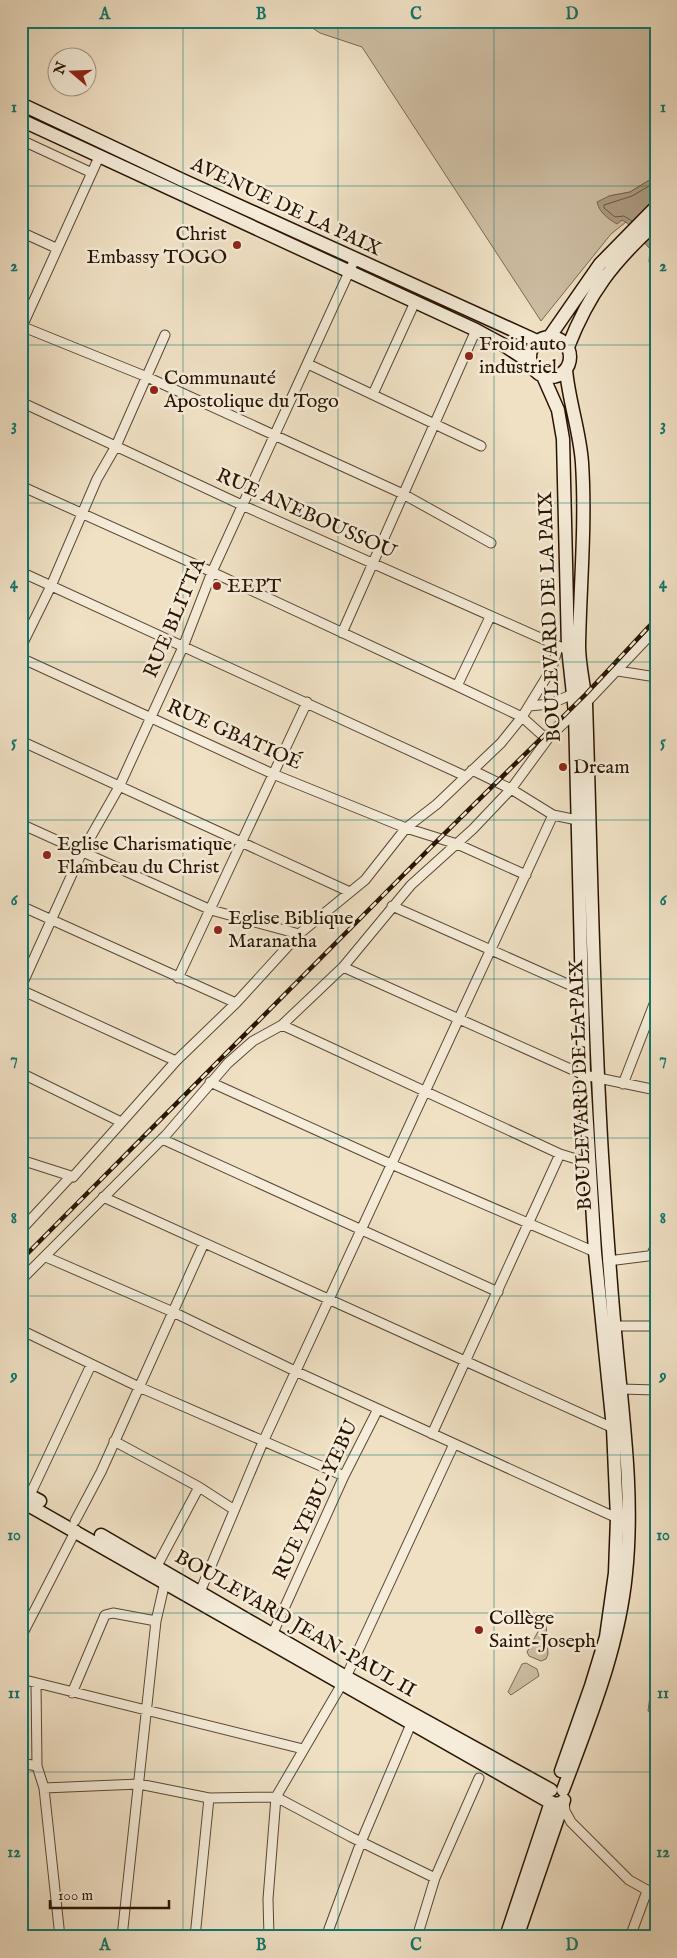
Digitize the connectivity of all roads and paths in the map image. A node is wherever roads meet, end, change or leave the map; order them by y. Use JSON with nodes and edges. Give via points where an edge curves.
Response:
{"nodes":[{"id":1,"x":21,"y":104,"type":"edge"},
{"id":2,"x":26,"y":122,"type":"edge"},
{"id":3,"x":22,"y":142,"type":"edge"},
{"id":4,"x":99,"y":157,"type":"junction"},
{"id":5,"x":90,"y":172,"type":"junction"},
{"id":6,"x":656,"y":207,"type":"edge"},
{"id":7,"x":656,"y":223,"type":"edge"},
{"id":8,"x":21,"y":232,"type":"edge"},
{"id":9,"x":56,"y":248,"type":"junction"},
{"id":10,"x":615,"y":255,"type":"junction"},
{"id":11,"x":355,"y":259,"type":"junction"},
{"id":12,"x":350,"y":271,"type":"junction"},
{"id":13,"x":415,"y":302,"type":"junction"},
{"id":14,"x":22,"y":327,"type":"edge"},
{"id":15,"x":476,"y":330,"type":"junction"},
{"id":16,"x":165,"y":335,"type":"dead end"},
{"id":17,"x":550,"y":336,"type":"junction"},
{"id":18,"x":537,"y":341,"type":"junction"},
{"id":19,"x":568,"y":347,"type":"junction"},
{"id":20,"x":531,"y":363,"type":"junction"},
{"id":21,"x":308,"y":364,"type":"junction"},
{"id":22,"x":566,"y":370,"type":"junction"},
{"id":23,"x":543,"y":376,"type":"junction"},
{"id":24,"x":147,"y":377,"type":"junction"},
{"id":25,"x":373,"y":394,"type":"junction"},
{"id":26,"x":21,"y":402,"type":"edge"},
{"id":27,"x":434,"y":423,"type":"junction"},
{"id":28,"x":276,"y":436,"type":"junction"},
{"id":29,"x":116,"y":446,"type":"junction"},
{"id":30,"x":481,"y":446,"type":"dead end"},
{"id":31,"x":21,"y":486,"type":"edge"},
{"id":32,"x":403,"y":494,"type":"junction"},
{"id":33,"x":244,"y":506,"type":"junction"},
{"id":34,"x":83,"y":513,"type":"junction"},
{"id":35,"x":565,"y":535,"type":"junction"},
{"id":36,"x":583,"y":535,"type":"junction"},
{"id":37,"x":491,"y":543,"type":"dead end"},
{"id":38,"x":373,"y":563,"type":"junction"},
{"id":39,"x":21,"y":572,"type":"edge"},
{"id":40,"x":212,"y":572,"type":"junction"},
{"id":41,"x":51,"y":586,"type":"junction"},
{"id":42,"x":490,"y":617,"type":"junction"},
{"id":43,"x":656,"y":629,"type":"edge"},
{"id":44,"x":342,"y":632,"type":"junction"},
{"id":45,"x":21,"y":647,"type":"edge"},
{"id":46,"x":183,"y":647,"type":"junction"},
{"id":47,"x":569,"y":648,"type":"junction"},
{"id":48,"x":21,"y":658,"type":"edge"},
{"id":49,"x":618,"y":670,"type":"junction"},
{"id":50,"x":656,"y":677,"type":"edge"},
{"id":51,"x":457,"y":686,"type":"junction"},
{"id":52,"x":306,"y":702,"type":"junction"},
{"id":53,"x":577,"y":704,"type":"junction"},
{"id":54,"x":529,"y":706,"type":"junction"},
{"id":55,"x":151,"y":717,"type":"junction"},
{"id":56,"x":522,"y":717,"type":"junction"},
{"id":57,"x":550,"y":736,"type":"junction"},
{"id":58,"x":21,"y":741,"type":"edge"},
{"id":59,"x":469,"y":773,"type":"junction"},
{"id":60,"x":274,"y":774,"type":"junction"},
{"id":61,"x":119,"y":787,"type":"junction"},
{"id":62,"x":511,"y":788,"type":"junction"},
{"id":63,"x":553,"y":815,"type":"junction"},
{"id":64,"x":576,"y":821,"type":"junction"},
{"id":65,"x":590,"y":821,"type":"junction"},
{"id":66,"x":21,"y":824,"type":"edge"},
{"id":67,"x":406,"y":828,"type":"junction"},
{"id":68,"x":242,"y":842,"type":"junction"},
{"id":69,"x":457,"y":844,"type":"junction"},
{"id":70,"x":82,"y":852,"type":"junction"},
{"id":71,"x":526,"y":875,"type":"junction"},
{"id":72,"x":350,"y":892,"type":"junction"},
{"id":73,"x":21,"y":906,"type":"edge"},
{"id":74,"x":392,"y":906,"type":"junction"},
{"id":75,"x":211,"y":910,"type":"junction"},
{"id":76,"x":51,"y":921,"type":"junction"},
{"id":77,"x":300,"y":934,"type":"junction"},
{"id":78,"x":490,"y":951,"type":"junction"},
{"id":79,"x":343,"y":967,"type":"junction"},
{"id":80,"x":178,"y":978,"type":"junction"},
{"id":81,"x":21,"y":988,"type":"edge"},
{"id":82,"x":581,"y":990,"type":"junction"},
{"id":83,"x":656,"y":999,"type":"edge"},
{"id":84,"x":236,"y":1003,"type":"junction"},
{"id":85,"x":458,"y":1019,"type":"junction"},
{"id":86,"x":282,"y":1025,"type":"junction"},
{"id":87,"x":176,"y":1062,"type":"junction"},
{"id":88,"x":21,"y":1073,"type":"edge"},
{"id":89,"x":584,"y":1075,"type":"junction"},
{"id":90,"x":597,"y":1078,"type":"junction"},
{"id":91,"x":210,"y":1082,"type":"junction"},
{"id":92,"x":622,"y":1084,"type":"junction"},
{"id":93,"x":425,"y":1090,"type":"junction"},
{"id":94,"x":656,"y":1090,"type":"edge"},
{"id":95,"x":121,"y":1122,"type":"junction"},
{"id":96,"x":162,"y":1139,"type":"junction"},
{"id":97,"x":560,"y":1154,"type":"junction"},
{"id":98,"x":21,"y":1160,"type":"edge"},
{"id":99,"x":588,"y":1163,"type":"junction"},
{"id":100,"x":391,"y":1164,"type":"junction"},
{"id":101,"x":71,"y":1176,"type":"junction"},
{"id":102,"x":103,"y":1197,"type":"junction"},
{"id":103,"x":529,"y":1224,"type":"junction"},
{"id":104,"x":21,"y":1230,"type":"edge"},
{"id":105,"x":361,"y":1230,"type":"junction"},
{"id":106,"x":204,"y":1244,"type":"junction"},
{"id":107,"x":656,"y":1245,"type":"edge"},
{"id":108,"x":595,"y":1252,"type":"junction"},
{"id":109,"x":654,"y":1255,"type":"edge"},
{"id":110,"x":46,"y":1257,"type":"junction"},
{"id":111,"x":608,"y":1261,"type":"junction"},
{"id":112,"x":21,"y":1280,"type":"edge"},
{"id":113,"x":498,"y":1292,"type":"junction"},
{"id":114,"x":328,"y":1300,"type":"junction"},
{"id":115,"x":173,"y":1312,"type":"junction"},
{"id":116,"x":614,"y":1326,"type":"junction"},
{"id":117,"x":656,"y":1326,"type":"edge"},
{"id":118,"x":21,"y":1330,"type":"edge"},
{"id":119,"x":465,"y":1363,"type":"junction"},
{"id":120,"x":91,"y":1365,"type":"junction"},
{"id":121,"x":295,"y":1371,"type":"junction"},
{"id":122,"x":139,"y":1387,"type":"junction"},
{"id":123,"x":620,"y":1389,"type":"junction"},
{"id":124,"x":656,"y":1390,"type":"edge"},
{"id":125,"x":378,"y":1409,"type":"junction"},
{"id":126,"x":618,"y":1428,"type":"junction"},
{"id":127,"x":432,"y":1434,"type":"junction"},
{"id":128,"x":114,"y":1441,"type":"junction"},
{"id":129,"x":263,"y":1442,"type":"junction"},
{"id":130,"x":454,"y":1444,"type":"junction"},
{"id":131,"x":344,"y":1476,"type":"junction"},
{"id":132,"x":199,"y":1487,"type":"junction"},
{"id":133,"x":24,"y":1495,"type":"edge"},
{"id":134,"x":233,"y":1509,"type":"junction"},
{"id":135,"x":617,"y":1518,"type":"junction"},
{"id":136,"x":76,"y":1525,"type":"junction"},
{"id":137,"x":157,"y":1566,"type":"junction"},
{"id":138,"x":165,"y":1582,"type":"junction"},
{"id":139,"x":200,"y":1592,"type":"junction"},
{"id":140,"x":156,"y":1621,"type":"junction"},
{"id":141,"x":273,"y":1633,"type":"junction"},
{"id":142,"x":21,"y":1637,"type":"edge"},
{"id":143,"x":21,"y":1680,"type":"edge"},
{"id":144,"x":344,"y":1681,"type":"junction"},
{"id":145,"x":36,"y":1683,"type":"junction"},
{"id":146,"x":72,"y":1693,"type":"junction"},
{"id":147,"x":145,"y":1712,"type":"junction"},
{"id":148,"x":411,"y":1724,"type":"junction"},
{"id":149,"x":303,"y":1750,"type":"junction"},
{"id":150,"x":21,"y":1763,"type":"edge"},
{"id":151,"x":37,"y":1766,"type":"junction"},
{"id":152,"x":479,"y":1778,"type":"dead end"},
{"id":153,"x":139,"y":1784,"type":"junction"},
{"id":154,"x":44,"y":1788,"type":"junction"},
{"id":155,"x":556,"y":1796,"type":"junction"},
{"id":156,"x":276,"y":1797,"type":"junction"},
{"id":157,"x":209,"y":1798,"type":"junction"},
{"id":158,"x":361,"y":1842,"type":"junction"},
{"id":159,"x":435,"y":1878,"type":"junction"},
{"id":160,"x":651,"y":1893,"type":"edge"},
{"id":161,"x":60,"y":1937,"type":"edge"},
{"id":162,"x":122,"y":1937,"type":"edge"},
{"id":163,"x":195,"y":1937,"type":"edge"},
{"id":164,"x":269,"y":1937,"type":"edge"},
{"id":165,"x":281,"y":1937,"type":"edge"},
{"id":166,"x":294,"y":1937,"type":"edge"},
{"id":167,"x":326,"y":1937,"type":"edge"},
{"id":168,"x":417,"y":1937,"type":"edge"},
{"id":169,"x":506,"y":1937,"type":"edge"},
{"id":170,"x":517,"y":1937,"type":"edge"},
{"id":171,"x":630,"y":1937,"type":"edge"}],
"edges":[{"from":1,"to":11,"type":"main road","name":"AVENUE DE LA PAIX"},
{"from":2,"to":3,"type":"street"},
{"from":2,"to":4,"type":"main road"},
{"from":3,"to":5,"type":"street"},
{"from":4,"to":5,"type":"street"},
{"from":4,"to":12,"type":"main road"},
{"from":5,"to":9,"type":"street"},
{"from":6,"to":10,"type":"main road"},
{"from":7,"to":10,"type":"main road"},
{"from":8,"to":9,"type":"street"},
{"from":9,"to":14,"type":"street"},
{"from":10,"to":17,"type":"main road"},
{"from":10,"to":19,"type":"main road"},
{"from":11,"to":12,"type":"street","name":"RUE BLITTA"},
{"from":11,"to":18,"type":"main road","name":"AVENUE DE LA PAIX"},
{"from":12,"to":13,"type":"main road"},
{"from":12,"to":21,"type":"street","name":"RUE BLITTA"},
{"from":13,"to":15,"type":"main road"},
{"from":13,"to":25,"type":"street"},
{"from":14,"to":24,"type":"street"},
{"from":15,"to":20,"type":"main road"},
{"from":15,"to":27,"type":"street"},
{"from":16,"to":24,"type":"street"},
{"from":17,"to":18,"type":"main road"},
{"from":17,"to":19,"type":"main road","via":[[561,339]]},
{"from":18,"to":20,"type":"main road","via":[[532,349]]},
{"from":19,"to":22,"type":"main road","via":[[571,356]]},
{"from":20,"to":23,"type":"main road"},
{"from":21,"to":25,"type":"street"},
{"from":21,"to":28,"type":"street","name":"RUE BLITTA"},
{"from":22,"to":23,"type":"main road","via":[[553,377]]},
{"from":22,"to":36,"type":"main road","name":"BOULEVARD DE LA PAIX","via":[[582,463]]},
{"from":23,"to":35,"type":"main road","name":"BOULEVARD DE LA PAIX","via":[[562,425]]},
{"from":24,"to":28,"type":"street"},
{"from":24,"to":29,"type":"street"},
{"from":25,"to":27,"type":"street"},
{"from":26,"to":29,"type":"street","name":"RUE ANEBOUSSOU"},
{"from":27,"to":30,"type":"street"},
{"from":27,"to":32,"type":"street"},
{"from":28,"to":32,"type":"street"},
{"from":28,"to":33,"type":"street","name":"RUE BLITTA"},
{"from":29,"to":33,"type":"street","name":"RUE ANEBOUSSOU"},
{"from":29,"to":34,"type":"street"},
{"from":31,"to":34,"type":"street"},
{"from":32,"to":37,"type":"street"},
{"from":32,"to":38,"type":"street"},
{"from":33,"to":38,"type":"street","name":"RUE ANEBOUSSOU"},
{"from":33,"to":40,"type":"street","name":"RUE BLITTA"},
{"from":34,"to":40,"type":"street"},
{"from":34,"to":41,"type":"street"},
{"from":35,"to":36,"type":"main road"},
{"from":35,"to":47,"type":"main road","name":"BOULEVARD DE LA PAIX"},
{"from":36,"to":47,"type":"main road","name":"BOULEVARD DE LA PAIX"},
{"from":38,"to":42,"type":"street","name":"RUE ANEBOUSSOU"},
{"from":38,"to":44,"type":"street"},
{"from":39,"to":41,"type":"street"},
{"from":40,"to":44,"type":"street"},
{"from":40,"to":46,"type":"street","name":"RUE BLITTA"},
{"from":41,"to":45,"type":"street"},
{"from":41,"to":46,"type":"street"},
{"from":42,"to":47,"type":"street","name":"RUE ANEBOUSSOU"},
{"from":42,"to":51,"type":"street"},
{"from":43,"to":49,"type":"street"},
{"from":44,"to":51,"type":"street"},
{"from":46,"to":52,"type":"street"},
{"from":46,"to":55,"type":"street","name":"RUE BLITTA"},
{"from":47,"to":53,"type":"main road","name":"BOULEVARD DE LA PAIX"},
{"from":47,"to":54,"type":"street","via":[[552,668]]},
{"from":48,"to":55,"type":"street","name":"RUE GBATIOÉ"},
{"from":49,"to":50,"type":"street"},
{"from":49,"to":53,"type":"street"},
{"from":51,"to":56,"type":"street"},
{"from":52,"to":59,"type":"street"},
{"from":52,"to":60,"type":"street"},
{"from":53,"to":54,"type":"street"},
{"from":53,"to":57,"type":"street"},
{"from":53,"to":64,"type":"main road","name":"BOULEVARD DE LA PAIX"},
{"from":53,"to":65,"type":"main road","name":"BOULEVARD DE LA PAIX"},
{"from":54,"to":56,"type":"street"},
{"from":55,"to":60,"type":"street","name":"RUE GBATIOÉ"},
{"from":55,"to":61,"type":"street","name":"RUE BLITTA"},
{"from":56,"to":57,"type":"street","via":[[542,735]]},
{"from":56,"to":59,"type":"street","via":[[501,743]]},
{"from":57,"to":62,"type":"street"},
{"from":58,"to":61,"type":"street"},
{"from":59,"to":62,"type":"street"},
{"from":59,"to":67,"type":"street"},
{"from":60,"to":67,"type":"street","name":"RUE GBATIOÉ"},
{"from":60,"to":68,"type":"street"},
{"from":61,"to":68,"type":"street"},
{"from":61,"to":70,"type":"street","name":"RUE BLITTA"},
{"from":62,"to":63,"type":"street"},
{"from":62,"to":69,"type":"street"},
{"from":63,"to":64,"type":"street"},
{"from":63,"to":71,"type":"street"},
{"from":64,"to":65,"type":"street"},
{"from":64,"to":82,"type":"main road","name":"BOULEVARD DE LA PAIX"},
{"from":65,"to":90,"type":"main road","name":"BOULEVARD DE LA PAIX"},
{"from":66,"to":70,"type":"street"},
{"from":67,"to":69,"type":"street","name":"RUE GBATIOÉ"},
{"from":67,"to":72,"type":"street","via":[[365,880]]},
{"from":68,"to":72,"type":"street"},
{"from":68,"to":75,"type":"street"},
{"from":69,"to":71,"type":"street","name":"RUE GBATIOÉ"},
{"from":69,"to":74,"type":"street"},
{"from":70,"to":75,"type":"street"},
{"from":70,"to":76,"type":"street","name":"RUE BLITTA"},
{"from":71,"to":78,"type":"street"},
{"from":72,"to":77,"type":"street"},
{"from":73,"to":76,"type":"street"},
{"from":74,"to":78,"type":"street"},
{"from":74,"to":79,"type":"street"},
{"from":75,"to":77,"type":"street"},
{"from":75,"to":80,"type":"street"},
{"from":76,"to":80,"type":"street"},
{"from":76,"to":81,"type":"street","name":"RUE BLITTA"},
{"from":77,"to":84,"type":"street"},
{"from":78,"to":82,"type":"street"},
{"from":78,"to":85,"type":"street"},
{"from":79,"to":85,"type":"street"},
{"from":79,"to":86,"type":"street"},
{"from":80,"to":84,"type":"street"},
{"from":81,"to":87,"type":"street"},
{"from":82,"to":89,"type":"main road","name":"BOULEVARD DE LA PAIX"},
{"from":83,"to":92,"type":"street"},
{"from":84,"to":87,"type":"street"},
{"from":85,"to":89,"type":"street"},
{"from":85,"to":93,"type":"street"},
{"from":86,"to":91,"type":"street","via":[[247,1046]]},
{"from":86,"to":93,"type":"street"},
{"from":87,"to":95,"type":"street"},
{"from":88,"to":95,"type":"street"},
{"from":89,"to":90,"type":"street"},
{"from":89,"to":99,"type":"main road","name":"BOULEVARD DE LA PAIX"},
{"from":90,"to":92,"type":"street"},
{"from":90,"to":111,"type":"main road","name":"BOULEVARD DE LA PAIX"},
{"from":91,"to":96,"type":"street"},
{"from":91,"to":100,"type":"street"},
{"from":92,"to":94,"type":"street"},
{"from":93,"to":97,"type":"street"},
{"from":93,"to":100,"type":"street"},
{"from":95,"to":101,"type":"street"},
{"from":96,"to":102,"type":"street"},
{"from":96,"to":105,"type":"street"},
{"from":97,"to":99,"type":"street"},
{"from":97,"to":103,"type":"street"},
{"from":98,"to":101,"type":"street"},
{"from":99,"to":108,"type":"main road","name":"BOULEVARD DE LA PAIX"},
{"from":100,"to":103,"type":"street"},
{"from":100,"to":105,"type":"street"},
{"from":101,"to":104,"type":"street"},
{"from":102,"to":106,"type":"street"},
{"from":102,"to":110,"type":"street"},
{"from":103,"to":108,"type":"street"},
{"from":103,"to":113,"type":"street"},
{"from":105,"to":113,"type":"street"},
{"from":105,"to":114,"type":"street"},
{"from":106,"to":114,"type":"street"},
{"from":106,"to":115,"type":"street"},
{"from":107,"to":109,"type":"street"},
{"from":108,"to":126,"type":"main road","name":"BOULEVARD DE LA PAIX"},
{"from":109,"to":111,"type":"street"},
{"from":110,"to":112,"type":"street"},
{"from":110,"to":115,"type":"street"},
{"from":111,"to":116,"type":"main road","name":"BOULEVARD DE LA PAIX"},
{"from":113,"to":119,"type":"street"},
{"from":114,"to":119,"type":"street"},
{"from":114,"to":121,"type":"street"},
{"from":115,"to":121,"type":"street"},
{"from":115,"to":122,"type":"street"},
{"from":116,"to":117,"type":"street"},
{"from":116,"to":123,"type":"main road","name":"BOULEVARD DE LA PAIX"},
{"from":118,"to":120,"type":"street"},
{"from":119,"to":126,"type":"street"},
{"from":119,"to":127,"type":"street"},
{"from":120,"to":122,"type":"street"},
{"from":120,"to":133,"type":"street"},
{"from":121,"to":125,"type":"street"},
{"from":121,"to":129,"type":"street"},
{"from":122,"to":128,"type":"street"},
{"from":122,"to":129,"type":"street"},
{"from":123,"to":124,"type":"street"},
{"from":123,"to":126,"type":"main road","name":"BOULEVARD DE LA PAIX"},
{"from":125,"to":127,"type":"street"},
{"from":125,"to":131,"type":"street","name":"RUE YEBU-YEBU"},
{"from":126,"to":135,"type":"main road","name":"BOULEVARD DE LA PAIX"},
{"from":126,"to":155,"type":"main road","name":"BOULEVARD DE LA PAIX","via":[[628,1485],[626,1572],[621,1606],[591,1714]]},
{"from":127,"to":130,"type":"street"},
{"from":128,"to":132,"type":"street"},
{"from":128,"to":136,"type":"street"},
{"from":129,"to":131,"type":"street"},
{"from":129,"to":134,"type":"street"},
{"from":130,"to":135,"type":"street"},
{"from":130,"to":144,"type":"street"},
{"from":131,"to":141,"type":"street","name":"RUE YEBU-YEBU"},
{"from":132,"to":134,"type":"street"},
{"from":132,"to":137,"type":"street"},
{"from":133,"to":136,"type":"main road","name":"BOULEVARD JEAN-PAUL II"},
{"from":134,"to":139,"type":"street"},
{"from":135,"to":155,"type":"main road","name":"BOULEVARD DE LA PAIX","via":[[616,1573],[606,1637]]},
{"from":136,"to":137,"type":"main road","name":"BOULEVARD JEAN-PAUL II"},
{"from":136,"to":138,"type":"main road","name":"BOULEVARD JEAN-PAUL II"},
{"from":136,"to":142,"type":"street"},
{"from":137,"to":139,"type":"main road","name":"BOULEVARD JEAN-PAUL II"},
{"from":138,"to":140,"type":"street"},
{"from":138,"to":144,"type":"main road","name":"BOULEVARD JEAN-PAUL II"},
{"from":139,"to":141,"type":"main road","name":"BOULEVARD JEAN-PAUL II"},
{"from":140,"to":146,"type":"street","via":[[113,1613],[106,1615]]},
{"from":140,"to":147,"type":"street"},
{"from":141,"to":144,"type":"main road","name":"BOULEVARD JEAN-PAUL II"},
{"from":143,"to":145,"type":"street"},
{"from":144,"to":148,"type":"main road","name":"BOULEVARD JEAN-PAUL II"},
{"from":144,"to":149,"type":"street"},
{"from":144,"to":155,"type":"main road","name":"BOULEVARD JEAN-PAUL II"},
{"from":145,"to":146,"type":"street"},
{"from":145,"to":151,"type":"street"},
{"from":146,"to":147,"type":"street"},
{"from":147,"to":149,"type":"street"},
{"from":147,"to":153,"type":"street"},
{"from":148,"to":155,"type":"main road","name":"BOULEVARD JEAN-PAUL II"},
{"from":148,"to":158,"type":"street"},
{"from":149,"to":156,"type":"street"},
{"from":150,"to":151,"type":"street"},
{"from":151,"to":154,"type":"street"},
{"from":152,"to":159,"type":"street"},
{"from":153,"to":154,"type":"street"},
{"from":153,"to":157,"type":"street"},
{"from":153,"to":162,"type":"street"},
{"from":154,"to":161,"type":"street"},
{"from":155,"to":160,"type":"street","via":[[570,1822],[629,1880]]},
{"from":155,"to":169,"type":"main road","name":"BOULEVARD DE LA PAIX"},
{"from":155,"to":170,"type":"main road","name":"BOULEVARD DE LA PAIX"},
{"from":156,"to":157,"type":"street"},
{"from":156,"to":158,"type":"street"},
{"from":156,"to":164,"type":"street"},
{"from":157,"to":163,"type":"street"},
{"from":158,"to":159,"type":"street"},
{"from":158,"to":167,"type":"street"},
{"from":159,"to":168,"type":"street"},
{"from":160,"to":171,"type":"street"},
{"from":165,"to":166,"type":"street"}]}
